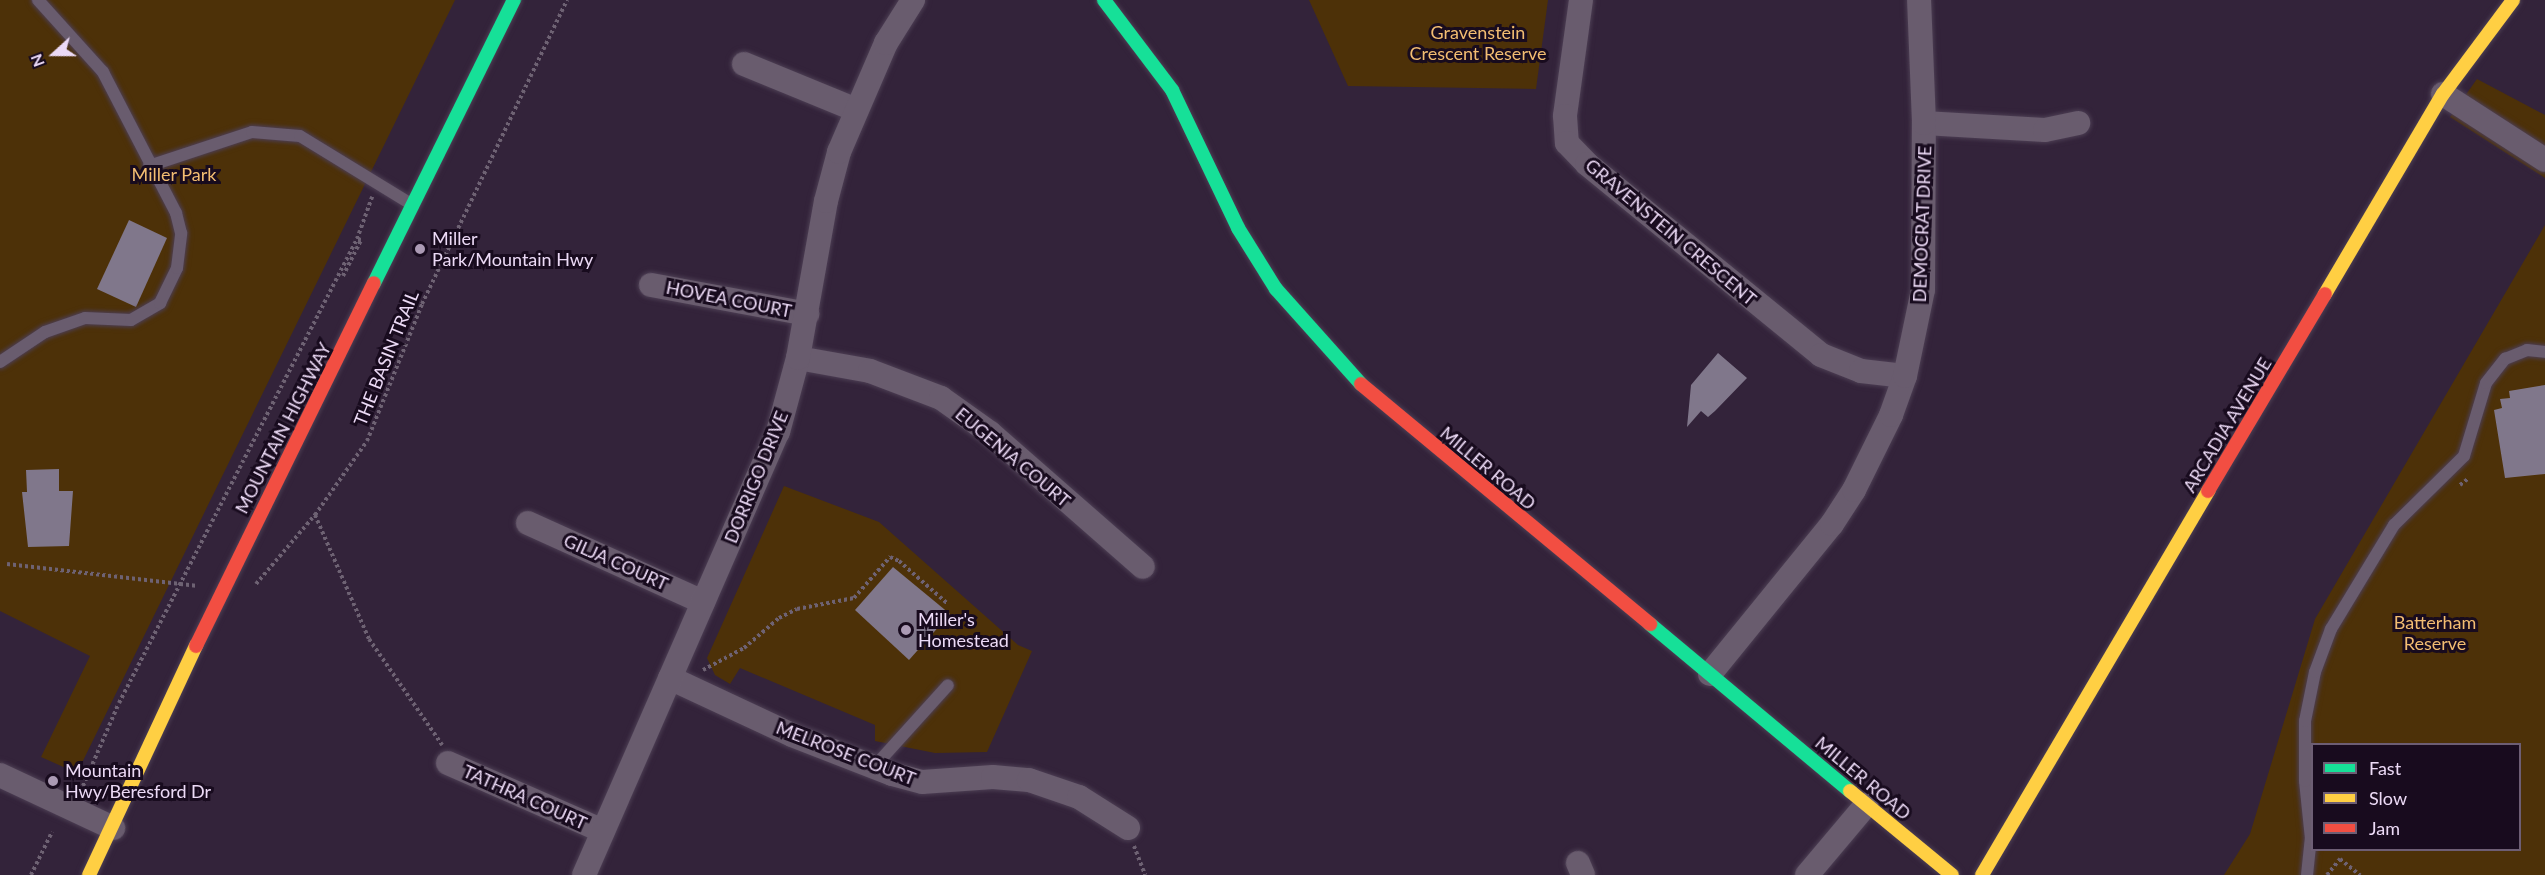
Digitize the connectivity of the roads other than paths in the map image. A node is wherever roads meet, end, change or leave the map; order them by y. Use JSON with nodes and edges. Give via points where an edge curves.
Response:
{"nodes":[{"id":1,"x":38,"y":0,"type":"edge"},
{"id":2,"x":514,"y":0,"type":"edge"},
{"id":3,"x":913,"y":0,"type":"edge"},
{"id":4,"x":1104,"y":0,"type":"edge"},
{"id":5,"x":1581,"y":0,"type":"edge"},
{"id":6,"x":1919,"y":0,"type":"edge"},
{"id":7,"x":2512,"y":0,"type":"edge"},
{"id":8,"x":744,"y":64,"type":"dead end"},
{"id":9,"x":2443,"y":94,"type":"junction"},
{"id":10,"x":856,"y":110,"type":"junction"},
{"id":11,"x":1924,"y":123,"type":"junction"},
{"id":12,"x":2078,"y":123,"type":"dead end"},
{"id":13,"x":2545,"y":160,"type":"edge"},
{"id":14,"x":149,"y":166,"type":"junction"},
{"id":15,"x":415,"y":206,"type":"junction"},
{"id":16,"x":651,"y":285,"type":"dead end"},
{"id":17,"x":807,"y":314,"type":"junction"},
{"id":18,"x":2545,"y":352,"type":"edge"},
{"id":19,"x":798,"y":358,"type":"junction"},
{"id":20,"x":0,"y":362,"type":"edge"},
{"id":21,"x":1905,"y":376,"type":"junction"},
{"id":22,"x":528,"y":524,"type":"dead end"},
{"id":23,"x":1143,"y":567,"type":"dead end"},
{"id":24,"x":703,"y":602,"type":"junction"},
{"id":25,"x":1710,"y":674,"type":"junction"},
{"id":26,"x":670,"y":678,"type":"junction"},
{"id":27,"x":948,"y":685,"type":"dead end"},
{"id":28,"x":448,"y":763,"type":"road end"},
{"id":29,"x":874,"y":767,"type":"junction"},
{"id":30,"x":0,"y":775,"type":"edge"},
{"id":31,"x":1866,"y":805,"type":"junction"},
{"id":32,"x":113,"y":828,"type":"junction"},
{"id":33,"x":1128,"y":828,"type":"dead end"},
{"id":34,"x":603,"y":831,"type":"junction"},
{"id":35,"x":89,"y":875,"type":"edge"},
{"id":36,"x":584,"y":875,"type":"edge"},
{"id":37,"x":1807,"y":875,"type":"edge"},
{"id":38,"x":1952,"y":875,"type":"edge"},
{"id":39,"x":1982,"y":875,"type":"edge"},
{"id":40,"x":2307,"y":875,"type":"edge"}],
"edges":[{"from":1,"to":14,"type":"lane","via":[[104,72]]},
{"from":2,"to":15,"type":"main road","name":"MOUNTAIN HIGHWAY"},
{"from":3,"to":10,"type":"street","name":"DORRIGO DRIVE","via":[[886,44]]},
{"from":4,"to":25,"type":"main road","name":"MILLER ROAD","via":[[1172,90],[1238,228],[1276,289],[1341,366]]},
{"from":5,"to":21,"type":"street","name":"GRAVENSTEIN CRESCENT","via":[[1565,116],[1567,142],[1587,164],[1821,356],[1861,370]]},
{"from":6,"to":11,"type":"street","name":"DEMOCRAT DRIVE"},
{"from":7,"to":9,"type":"main road","name":"ARCADIA AVENUE"},
{"from":8,"to":10,"type":"street"},
{"from":9,"to":13,"type":"street"},
{"from":9,"to":39,"type":"main road","name":"ARCADIA AVENUE"},
{"from":10,"to":17,"type":"street","name":"DORRIGO DRIVE","via":[[826,201]]},
{"from":11,"to":12,"type":"street","via":[[2045,130]]},
{"from":11,"to":21,"type":"street","name":"DEMOCRAT DRIVE","via":[[1923,290]]},
{"from":14,"to":15,"type":"lane","via":[[201,146],[261,133],[300,136]]},
{"from":14,"to":20,"type":"lane","via":[[176,213],[182,233],[177,268],[160,303],[131,320],[85,318],[45,332]]},
{"from":15,"to":32,"type":"main road","name":"MOUNTAIN HIGHWAY","via":[[220,594]]},
{"from":16,"to":17,"type":"street","name":"HOVEA COURT"},
{"from":17,"to":19,"type":"street","name":"DORRIGO DRIVE"},
{"from":18,"to":40,"type":"lane","via":[[2528,350],[2505,359],[2486,383],[2464,456],[2394,525],[2331,629],[2315,672],[2305,721],[2305,781],[2311,839]]},
{"from":19,"to":23,"type":"street","name":"EUGENIA COURT","via":[[870,371],[941,398],[990,433]]},
{"from":19,"to":24,"type":"street","name":"DORRIGO DRIVE","via":[[778,432]]},
{"from":21,"to":25,"type":"street","name":"DEMOCRAT DRIVE","via":[[1875,451],[1838,515]]},
{"from":22,"to":24,"type":"street","name":"GILJA COURT"},
{"from":24,"to":26,"type":"street","name":"DORRIGO DRIVE"},
{"from":25,"to":31,"type":"main road","name":"MILLER ROAD"},
{"from":26,"to":29,"type":"street","name":"MELROSE COURT","via":[[792,735]]},
{"from":26,"to":34,"type":"street","name":"DORRIGO DRIVE"},
{"from":27,"to":29,"type":"lane"},
{"from":28,"to":34,"type":"street","name":"TATHRA COURT"},
{"from":29,"to":33,"type":"street","name":"MELROSE COURT","via":[[922,782],[993,777],[1029,780],[1079,797]]},
{"from":30,"to":32,"type":"street"},
{"from":31,"to":37,"type":"street"},
{"from":31,"to":38,"type":"main road","name":"MILLER ROAD"},
{"from":32,"to":35,"type":"main road","name":"MOUNTAIN HIGHWAY"},
{"from":34,"to":36,"type":"street","name":"DORRIGO DRIVE"}]}
